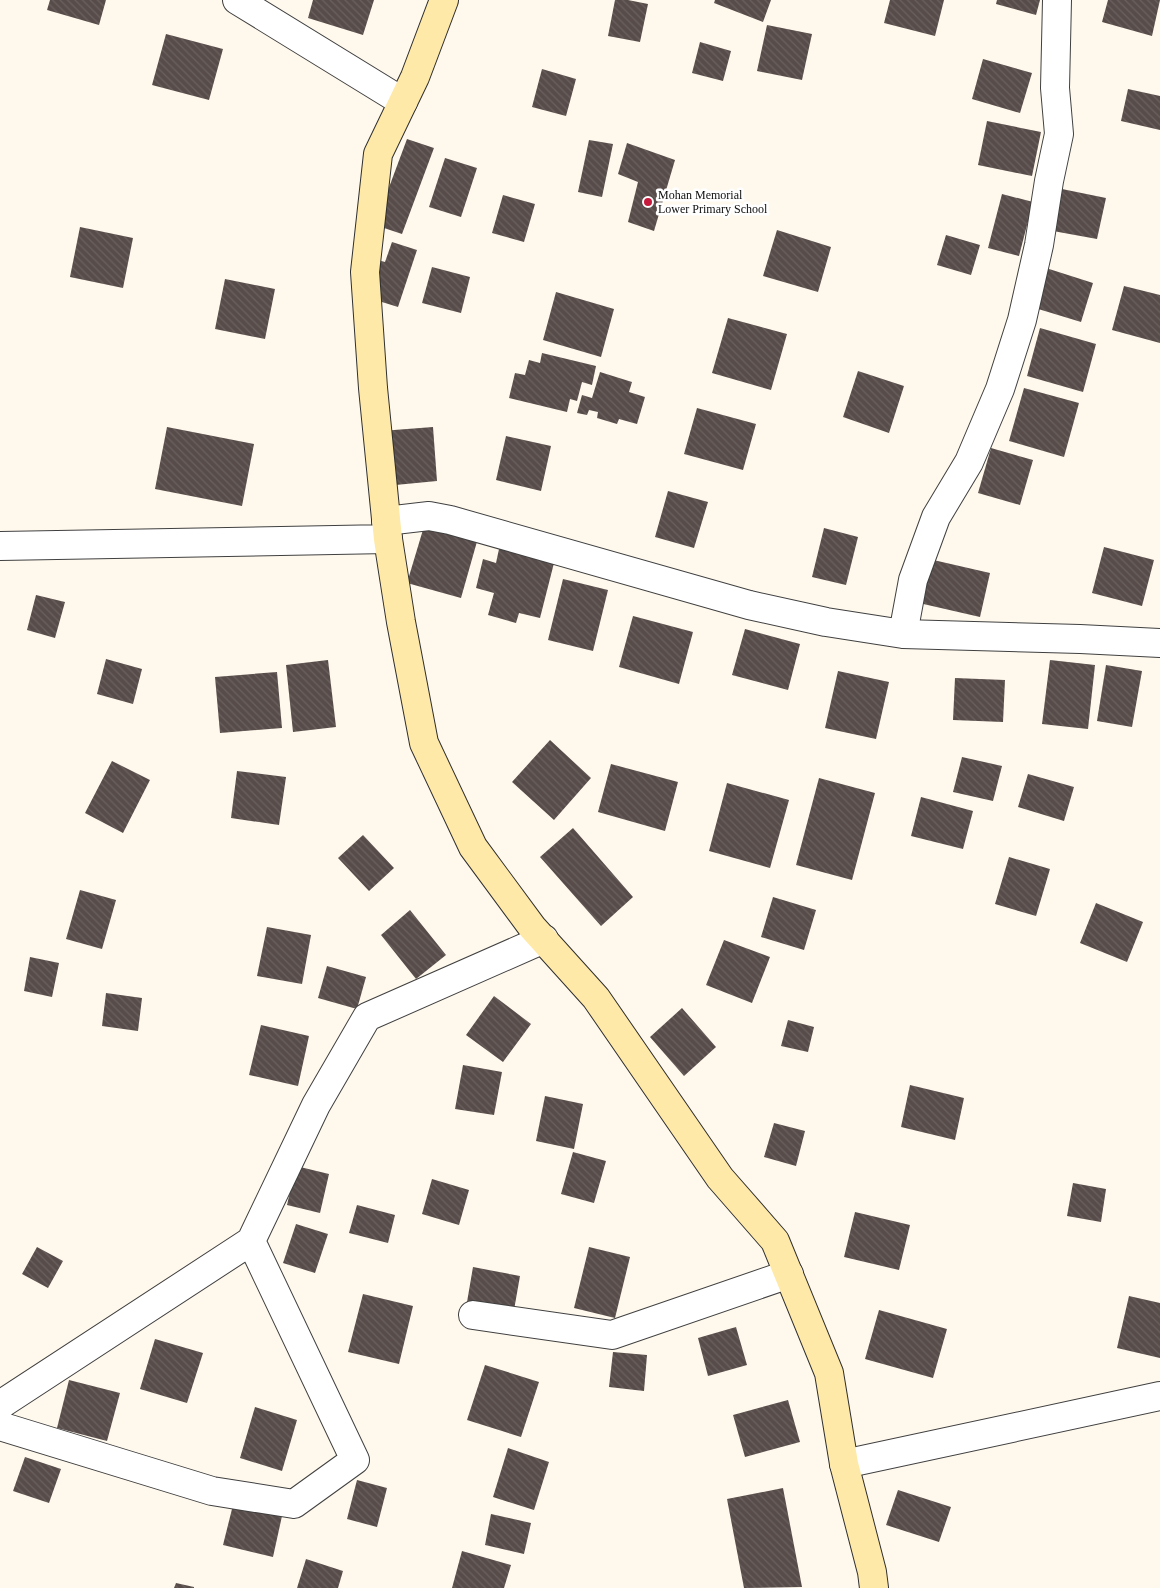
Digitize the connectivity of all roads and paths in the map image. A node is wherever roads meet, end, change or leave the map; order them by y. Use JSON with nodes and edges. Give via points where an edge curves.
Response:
{"nodes":[{"id":1,"x":237,"y":0,"type":"edge"},
{"id":2,"x":444,"y":0,"type":"edge"},
{"id":3,"x":1057,"y":0,"type":"edge"},
{"id":4,"x":403,"y":102,"type":"junction"},
{"id":5,"x":387,"y":530,"type":"junction"},
{"id":6,"x":0,"y":546,"type":"edge"},
{"id":7,"x":903,"y":634,"type":"junction"},
{"id":8,"x":1160,"y":643,"type":"edge"},
{"id":9,"x":544,"y":939,"type":"junction"},
{"id":10,"x":251,"y":1240,"type":"junction"},
{"id":11,"x":789,"y":1274,"type":"junction"},
{"id":12,"x":474,"y":1315,"type":"dead end"},
{"id":13,"x":1160,"y":1396,"type":"edge"},
{"id":14,"x":0,"y":1405,"type":"edge"},
{"id":15,"x":0,"y":1426,"type":"edge"},
{"id":16,"x":844,"y":1464,"type":"junction"},
{"id":17,"x":874,"y":1588,"type":"edge"}],
"edges":[{"from":1,"to":4,"type":"street"},
{"from":2,"to":4,"type":"main road"},
{"from":3,"to":7,"type":"street","via":[[1055,88],[1059,134],[1022,320],[1000,389],[969,462],[936,517],[913,580]]},
{"from":4,"to":5,"type":"main road","via":[[378,154],[364,272]]},
{"from":5,"to":6,"type":"street"},
{"from":5,"to":7,"type":"street","via":[[429,516],[450,520],[749,605]]},
{"from":5,"to":9,"type":"main road","via":[[424,743],[473,848]]},
{"from":7,"to":8,"type":"street"},
{"from":9,"to":10,"type":"street","via":[[367,1017],[316,1105]]},
{"from":9,"to":11,"type":"main road","via":[[596,998],[720,1178],[775,1241]]},
{"from":10,"to":14,"type":"street"},
{"from":10,"to":15,"type":"street","via":[[355,1460],[294,1504],[212,1491]]},
{"from":11,"to":12,"type":"street","via":[[612,1336]]},
{"from":11,"to":16,"type":"main road","via":[[829,1373]]},
{"from":13,"to":16,"type":"street"},
{"from":16,"to":17,"type":"main road"}]}
